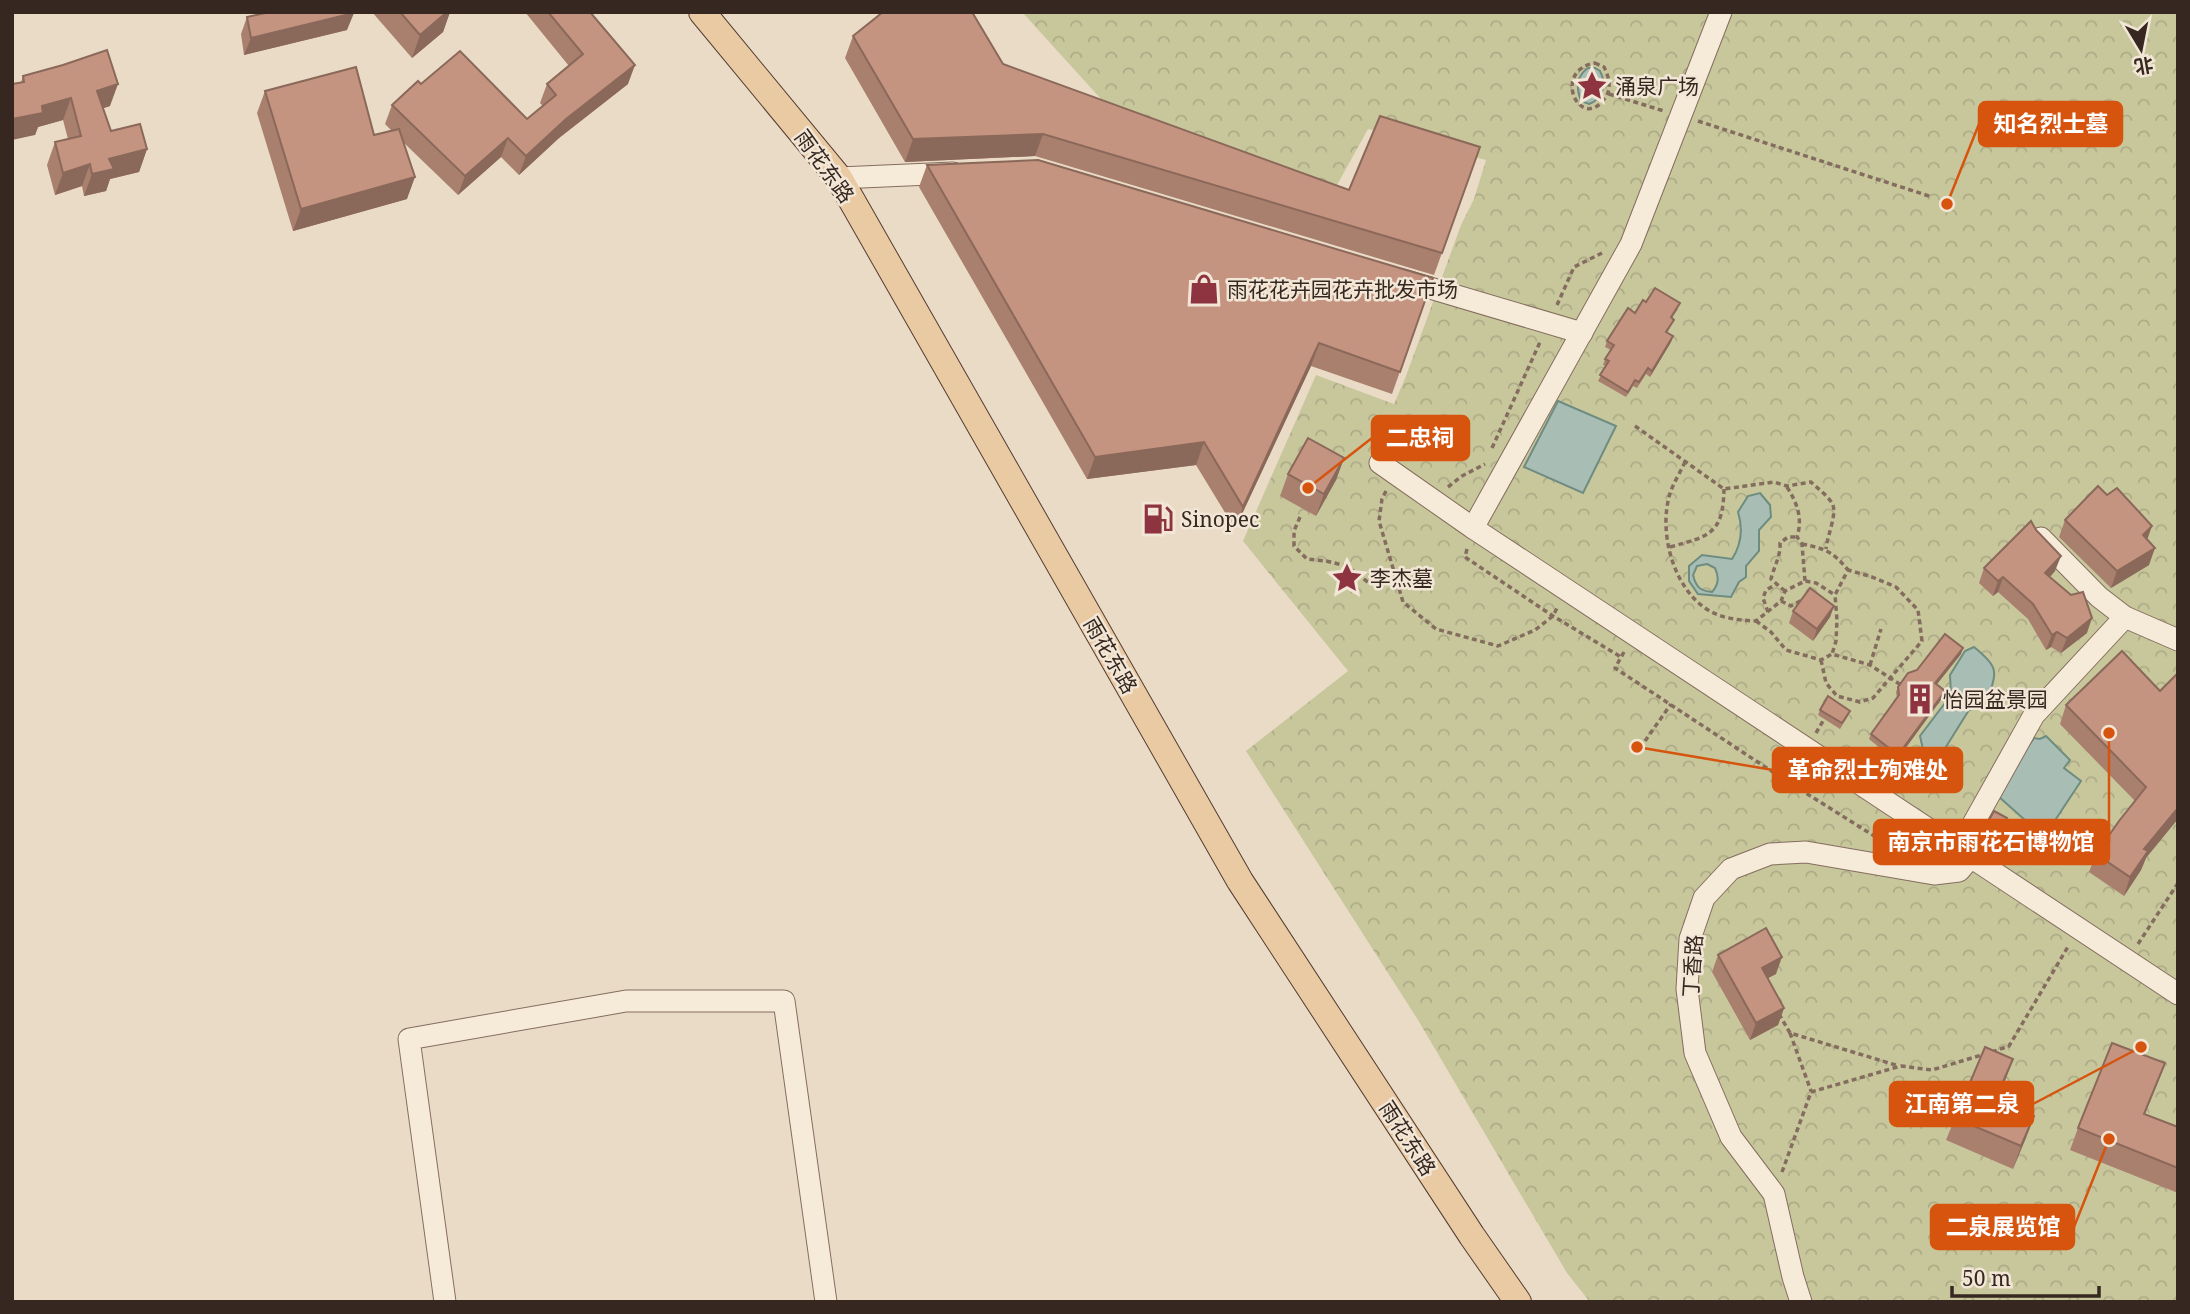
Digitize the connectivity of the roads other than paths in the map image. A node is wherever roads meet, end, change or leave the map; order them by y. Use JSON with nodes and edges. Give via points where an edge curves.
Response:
{"nodes":[{"id":1,"x":702,"y":12,"type":"edge"},
{"id":2,"x":1723,"y":14,"type":"edge"},
{"id":3,"x":976,"y":172,"type":"edge"},
{"id":4,"x":839,"y":178,"type":"junction"},
{"id":5,"x":1385,"y":274,"type":"edge"},
{"id":6,"x":1582,"y":332,"type":"junction"},
{"id":7,"x":1388,"y":469,"type":"road end"},
{"id":8,"x":1473,"y":528,"type":"junction"},
{"id":9,"x":2040,"y":536,"type":"edge"},
{"id":10,"x":2125,"y":617,"type":"junction"},
{"id":11,"x":2178,"y":640,"type":"edge"},
{"id":12,"x":1965,"y":853,"type":"junction"},
{"id":13,"x":2178,"y":993,"type":"edge"},
{"id":14,"x":445,"y":1302,"type":"edge"},
{"id":15,"x":826,"y":1302,"type":"edge"},
{"id":16,"x":1518,"y":1302,"type":"edge"},
{"id":17,"x":1801,"y":1302,"type":"edge"}],
"edges":[{"from":1,"to":4,"type":"main road","name":"雨花东路"},
{"from":2,"to":6,"type":"street","via":[[1631,244]]},
{"from":3,"to":4,"type":"street"},
{"from":4,"to":16,"type":"main road","name":"雨花东路","via":[[1240,881]]},
{"from":5,"to":6,"type":"street"},
{"from":6,"to":8,"type":"street","via":[[1494,468]]},
{"from":7,"to":8,"type":"street"},
{"from":8,"to":12,"type":"street"},
{"from":9,"to":10,"type":"street"},
{"from":10,"to":11,"type":"street"},
{"from":10,"to":12,"type":"street","via":[[2034,715]]},
{"from":12,"to":13,"type":"street"},
{"from":12,"to":17,"type":"street","name":"丁香路","via":[[1959,871],[1934,874],[1806,852],[1770,854],[1731,869],[1704,898],[1690,939],[1687,989],[1695,1053],[1731,1137],[1774,1194]]},
{"from":14,"to":15,"type":"street","via":[[409,1039],[626,1001],[784,1001]]}]}
